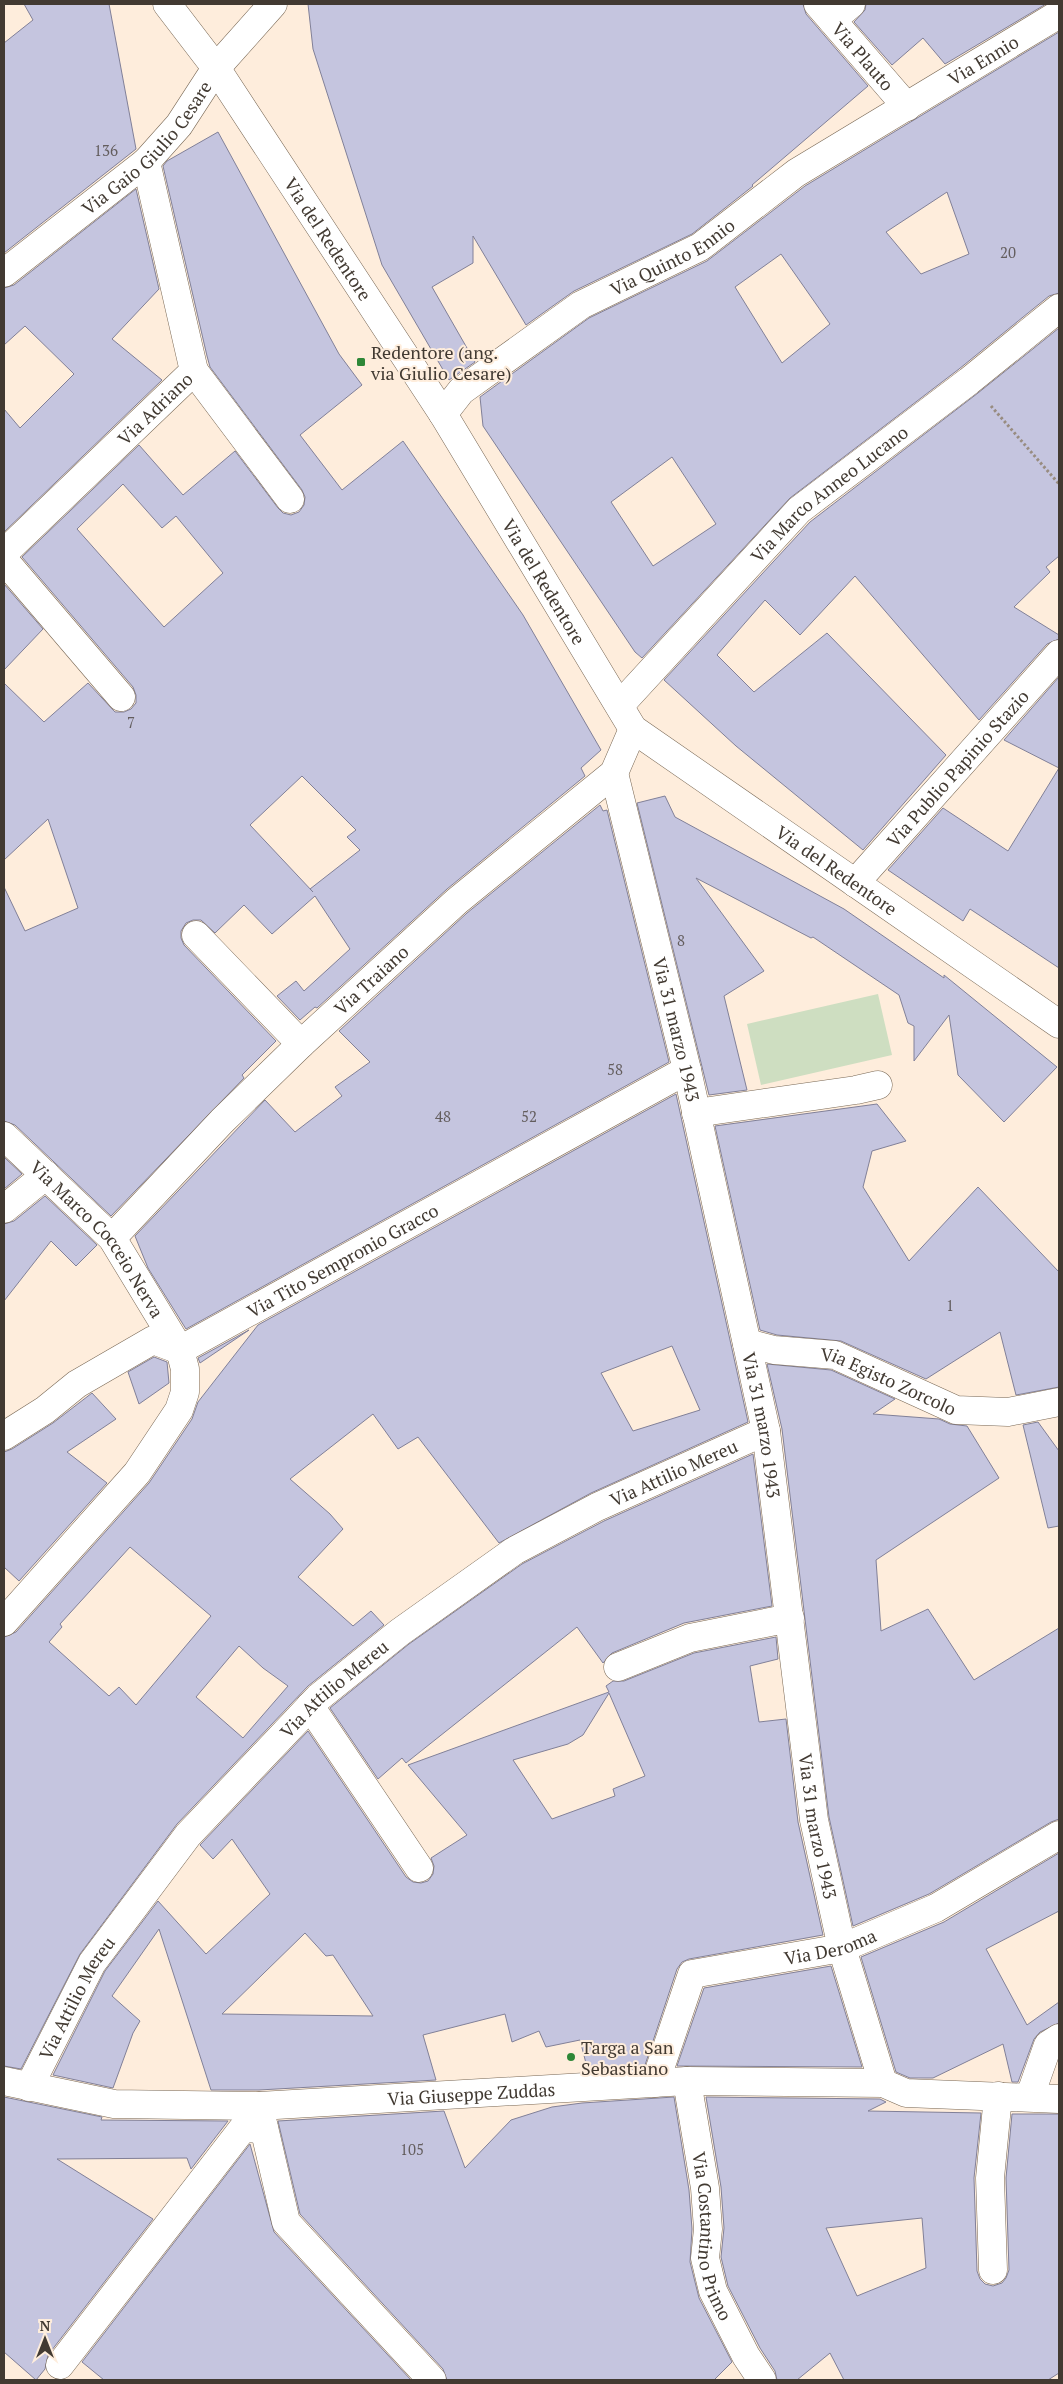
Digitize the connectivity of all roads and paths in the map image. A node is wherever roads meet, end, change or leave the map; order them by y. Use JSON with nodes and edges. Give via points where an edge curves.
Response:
{"nodes":[{"id":1,"x":167,"y":4,"type":"edge"},
{"id":2,"x":273,"y":4,"type":"edge"},
{"id":3,"x":834,"y":9,"type":"edge"},
{"id":4,"x":1059,"y":14,"type":"edge"},
{"id":5,"x":216,"y":68,"type":"junction"},
{"id":6,"x":907,"y":107,"type":"junction"},
{"id":7,"x":146,"y":162,"type":"junction"},
{"id":8,"x":4,"y":273,"type":"edge"},
{"id":9,"x":1059,"y":308,"type":"edge"},
{"id":10,"x":194,"y":371,"type":"junction"},
{"id":11,"x":969,"y":381,"type":"junction"},
{"id":12,"x":443,"y":414,"type":"junction"},
{"id":13,"x":1059,"y":484,"type":"edge"},
{"id":14,"x":290,"y":499,"type":"dead end"},
{"id":15,"x":4,"y":553,"type":"edge"},
{"id":16,"x":4,"y":560,"type":"edge"},
{"id":17,"x":1059,"y":654,"type":"edge"},
{"id":18,"x":122,"y":697,"type":"dead end"},
{"id":19,"x":620,"y":705,"type":"junction"},
{"id":20,"x":633,"y":729,"type":"junction"},
{"id":21,"x":614,"y":773,"type":"junction"},
{"id":22,"x":855,"y":883,"type":"junction"},
{"id":23,"x":196,"y":935,"type":"dead end"},
{"id":24,"x":1059,"y":1024,"type":"edge"},
{"id":25,"x":301,"y":1044,"type":"junction"},
{"id":26,"x":686,"y":1070,"type":"junction"},
{"id":27,"x":878,"y":1085,"type":"dead end"},
{"id":28,"x":696,"y":1113,"type":"junction"},
{"id":29,"x":4,"y":1136,"type":"edge"},
{"id":30,"x":46,"y":1176,"type":"junction"},
{"id":31,"x":4,"y":1209,"type":"edge"},
{"id":32,"x":112,"y":1238,"type":"junction"},
{"id":33,"x":747,"y":1343,"type":"junction"},
{"id":34,"x":180,"y":1350,"type":"junction"},
{"id":35,"x":1059,"y":1402,"type":"edge"},
{"id":36,"x":766,"y":1431,"type":"junction"},
{"id":37,"x":4,"y":1436,"type":"edge"},
{"id":38,"x":790,"y":1618,"type":"junction"},
{"id":39,"x":4,"y":1622,"type":"edge"},
{"id":40,"x":618,"y":1667,"type":"dead end"},
{"id":41,"x":310,"y":1706,"type":"junction"},
{"id":42,"x":1059,"y":1835,"type":"edge"},
{"id":43,"x":419,"y":1868,"type":"dead end"},
{"id":44,"x":842,"y":1948,"type":"junction"},
{"id":45,"x":1059,"y":2038,"type":"edge"},
{"id":46,"x":686,"y":2081,"type":"junction"},
{"id":47,"x":883,"y":2082,"type":"junction"},
{"id":48,"x":655,"y":2083,"type":"junction"},
{"id":49,"x":16,"y":2084,"type":"edge"},
{"id":50,"x":998,"y":2096,"type":"junction"},
{"id":51,"x":1030,"y":2096,"type":"junction"},
{"id":52,"x":1059,"y":2099,"type":"edge"},
{"id":53,"x":261,"y":2117,"type":"junction"},
{"id":54,"x":994,"y":2270,"type":"dead end"},
{"id":55,"x":60,"y":2365,"type":"dead end"},
{"id":56,"x":432,"y":2380,"type":"edge"},
{"id":57,"x":762,"y":2380,"type":"edge"}],
"edges":[{"from":1,"to":5,"type":"street","name":"Via del Redentore"},
{"from":2,"to":5,"type":"street","name":"Via Gaio Giulio Cesare"},
{"from":3,"to":6,"type":"street","name":"Via Plauto"},
{"from":4,"to":6,"type":"street","name":"Via Ennio"},
{"from":5,"to":7,"type":"street","name":"Via Gaio Giulio Cesare","via":[[178,125]]},
{"from":5,"to":12,"type":"street","name":"Via del Redentore"},
{"from":6,"to":12,"type":"street","name":"Via Quinto Ennio","via":[[796,173],[700,247],[581,305],[461,391]]},
{"from":7,"to":8,"type":"street","name":"Via Gaio Giulio Cesare"},
{"from":7,"to":10,"type":"street","name":"Via Adriano"},
{"from":9,"to":11,"type":"street","name":"Via Marco Anneo Lucano"},
{"from":10,"to":14,"type":"street"},
{"from":10,"to":15,"type":"street","name":"Via Adriano"},
{"from":11,"to":13,"type":"path"},
{"from":11,"to":19,"type":"street","name":"Via Marco Anneo Lucano","via":[[799,510]]},
{"from":12,"to":19,"type":"street","name":"Via del Redentore"},
{"from":16,"to":18,"type":"street"},
{"from":17,"to":22,"type":"street","name":"Via Publio Papinio Stazio"},
{"from":19,"to":20,"type":"street","name":"Via del Redentore"},
{"from":20,"to":21,"type":"street","name":"Via Traiano"},
{"from":20,"to":22,"type":"street","name":"Via del Redentore"},
{"from":21,"to":25,"type":"street","name":"Via Traiano","via":[[457,901]]},
{"from":21,"to":26,"type":"street","name":"Via 31 marzo 1943"},
{"from":22,"to":24,"type":"street","name":"Via del Redentore"},
{"from":23,"to":25,"type":"street"},
{"from":25,"to":32,"type":"street","name":"Via Traiano","via":[[222,1121]]},
{"from":26,"to":28,"type":"street","name":"Via 31 marzo 1943"},
{"from":26,"to":34,"type":"street","name":"Via Tito Sempronio Gracco"},
{"from":27,"to":28,"type":"street"},
{"from":28,"to":33,"type":"street","name":"Via 31 marzo 1943"},
{"from":29,"to":30,"type":"street","name":"Via Marco Cocceio Nerva"},
{"from":30,"to":31,"type":"street"},
{"from":30,"to":32,"type":"street","name":"Via Marco Cocceio Nerva"},
{"from":32,"to":34,"type":"street","name":"Via Marco Cocceio Nerva"},
{"from":33,"to":35,"type":"street","name":"Via Egisto Zorcolo","via":[[774,1350],[835,1355],[956,1410],[1008,1412]]},
{"from":33,"to":36,"type":"street","name":"Via 31 marzo 1943"},
{"from":34,"to":37,"type":"street","via":[[153,1340],[77,1384],[45,1410]]},
{"from":34,"to":39,"type":"street","name":"Via Marco Cocceio Nerva","via":[[185,1369],[185,1392],[180,1410],[137,1473]]},
{"from":36,"to":38,"type":"street","name":"Via 31 marzo 1943"},
{"from":36,"to":41,"type":"street","name":"Via Attilio Mereu","via":[[597,1508],[514,1551],[400,1632]]},
{"from":38,"to":40,"type":"street","via":[[690,1638]]},
{"from":38,"to":44,"type":"street","name":"Via 31 marzo 1943","via":[[814,1820]]},
{"from":41,"to":43,"type":"street"},
{"from":41,"to":49,"type":"street","name":"Via Attilio Mereu","via":[[188,1835],[92,1963]]},
{"from":42,"to":44,"type":"street","name":"Via Deroma","via":[[936,1908]]},
{"from":44,"to":47,"type":"street","name":"Via 31 marzo 1943"},
{"from":44,"to":48,"type":"street","name":"Via Deroma","via":[[692,1974]]},
{"from":45,"to":51,"type":"street","via":[[1048,2045]]},
{"from":46,"to":47,"type":"street","name":"Via Giuseppe Zuddas"},
{"from":46,"to":48,"type":"street","name":"Via Giuseppe Zuddas"},
{"from":46,"to":57,"type":"street","name":"Via Costantino Primo","via":[[705,2188],[708,2229],[705,2258],[713,2292]]},
{"from":47,"to":50,"type":"street","name":"Via Giuseppe Zuddas","via":[[906,2093]]},
{"from":48,"to":53,"type":"street","name":"Via Giuseppe Zuddas"},
{"from":49,"to":53,"type":"street","name":"Via Giuseppe Zuddas","via":[[114,2104]]},
{"from":50,"to":51,"type":"street","name":"Via Giuseppe Zuddas"},
{"from":50,"to":54,"type":"street","via":[[990,2178]]},
{"from":51,"to":52,"type":"street","name":"Via Giuseppe Zuddas"},
{"from":53,"to":55,"type":"street","via":[[243,2128]]},
{"from":53,"to":56,"type":"street","via":[[286,2222]]}]}
